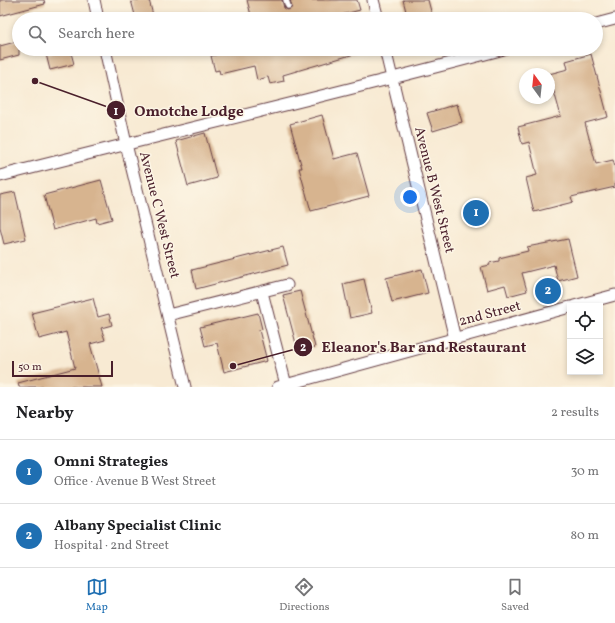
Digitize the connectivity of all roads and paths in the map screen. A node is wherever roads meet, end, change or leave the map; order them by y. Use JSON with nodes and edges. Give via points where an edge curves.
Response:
{"nodes":[{"id":1,"x":94,"y":0,"type":"edge"},
{"id":2,"x":373,"y":0,"type":"edge"},
{"id":3,"x":97,"y":12,"type":"edge"},
{"id":4,"x":376,"y":12,"type":"edge"},
{"id":5,"x":615,"y":19,"type":"edge"},
{"id":6,"x":603,"y":22,"type":"edge"},
{"id":7,"x":107,"y":56,"type":"edge"},
{"id":8,"x":387,"y":56,"type":"edge"},
{"id":9,"x":478,"y":56,"type":"edge"},
{"id":10,"x":392,"y":79,"type":"junction"},
{"id":11,"x":126,"y":144,"type":"junction"},
{"id":12,"x":0,"y":176,"type":"edge"},
{"id":13,"x":287,"y":285,"type":"dead end"},
{"id":14,"x":262,"y":292,"type":"junction"},
{"id":15,"x":615,"y":295,"type":"edge"},
{"id":16,"x":585,"y":303,"type":"edge"},
{"id":17,"x":567,"y":308,"type":"edge"},
{"id":18,"x":168,"y":315,"type":"junction"},
{"id":19,"x":455,"y":339,"type":"junction"},
{"id":20,"x":282,"y":386,"type":"edge"},
{"id":21,"x":185,"y":387,"type":"edge"}],
"edges":[{"from":1,"to":3,"type":"street"},
{"from":2,"to":4,"type":"street"},
{"from":5,"to":6,"type":"street"},
{"from":7,"to":11,"type":"street","name":"Avenue C West Street"},
{"from":8,"to":10,"type":"street","name":"Avenue B West Street"},
{"from":9,"to":10,"type":"street"},
{"from":10,"to":11,"type":"street"},
{"from":10,"to":19,"type":"street","name":"Avenue B West Street"},
{"from":11,"to":12,"type":"street"},
{"from":11,"to":18,"type":"street","name":"Avenue C West Street"},
{"from":13,"to":14,"type":"street"},
{"from":14,"to":18,"type":"street"},
{"from":14,"to":20,"type":"street"},
{"from":15,"to":16,"type":"street"},
{"from":17,"to":19,"type":"street","name":"2nd Street"},
{"from":18,"to":21,"type":"street","name":"Avenue C West Street"},
{"from":19,"to":20,"type":"street","name":"2nd Street"}]}
